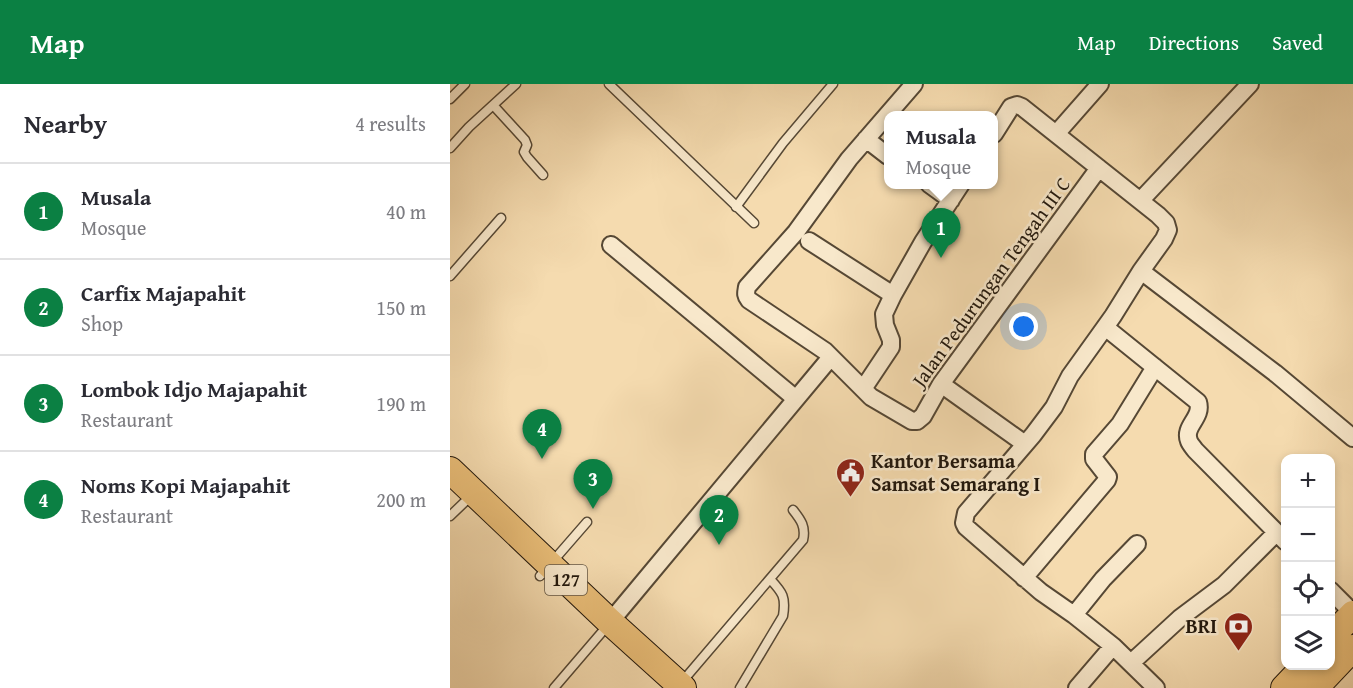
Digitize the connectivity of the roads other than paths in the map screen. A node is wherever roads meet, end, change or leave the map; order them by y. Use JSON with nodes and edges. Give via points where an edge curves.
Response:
{"nodes":[{"id":1,"x":465,"y":84,"type":"edge"},
{"id":2,"x":516,"y":84,"type":"edge"},
{"id":3,"x":609,"y":84,"type":"edge"},
{"id":4,"x":833,"y":84,"type":"edge"},
{"id":5,"x":914,"y":84,"type":"edge"},
{"id":6,"x":1250,"y":84,"type":"edge"},
{"id":7,"x":1093,"y":86,"type":"edge"},
{"id":8,"x":450,"y":99,"type":"edge"},
{"id":9,"x":493,"y":105,"type":"junction"},
{"id":10,"x":891,"y":111,"type":"edge"},
{"id":11,"x":884,"y":119,"type":"edge"},
{"id":12,"x":998,"y":126,"type":"edge"},
{"id":13,"x":1056,"y":134,"type":"junction"},
{"id":14,"x":866,"y":140,"type":"junction"},
{"id":15,"x":450,"y":148,"type":"edge"},
{"id":16,"x":884,"y":153,"type":"edge"},
{"id":17,"x":1099,"y":168,"type":"junction"},
{"id":18,"x":543,"y":175,"type":"dead end"},
{"id":19,"x":936,"y":189,"type":"edge"},
{"id":20,"x":958,"y":189,"type":"edge"},
{"id":21,"x":951,"y":200,"type":"junction"},
{"id":22,"x":1141,"y":200,"type":"junction"},
{"id":23,"x":736,"y":207,"type":"junction"},
{"id":24,"x":501,"y":218,"type":"dead end"},
{"id":25,"x":754,"y":223,"type":"dead end"},
{"id":26,"x":809,"y":241,"type":"dead end"},
{"id":27,"x":611,"y":244,"type":"dead end"},
{"id":28,"x":1141,"y":271,"type":"junction"},
{"id":29,"x":450,"y":276,"type":"edge"},
{"id":30,"x":893,"y":295,"type":"junction"},
{"id":31,"x":1105,"y":327,"type":"junction"},
{"id":32,"x":831,"y":357,"type":"junction"},
{"id":33,"x":1155,"y":367,"type":"junction"},
{"id":34,"x":941,"y":384,"type":"junction"},
{"id":35,"x":863,"y":389,"type":"junction"},
{"id":36,"x":796,"y":399,"type":"junction"},
{"id":37,"x":1353,"y":438,"type":"edge"},
{"id":38,"x":1025,"y":444,"type":"junction"},
{"id":39,"x":450,"y":470,"type":"edge"},
{"id":40,"x":459,"y":501,"type":"edge"},
{"id":41,"x":794,"y":510,"type":"dead end"},
{"id":42,"x":587,"y":522,"type":"dead end"},
{"id":43,"x":1281,"y":538,"type":"edge"},
{"id":44,"x":1137,"y":544,"type":"dead end"},
{"id":45,"x":545,"y":570,"type":"junction"},
{"id":46,"x":1024,"y":578,"type":"junction"},
{"id":47,"x":770,"y":579,"type":"junction"},
{"id":48,"x":1335,"y":595,"type":"edge"},
{"id":49,"x":1353,"y":614,"type":"edge"},
{"id":50,"x":1074,"y":615,"type":"junction"},
{"id":51,"x":605,"y":627,"type":"junction"},
{"id":52,"x":1335,"y":633,"type":"edge"},
{"id":53,"x":1113,"y":646,"type":"junction"},
{"id":54,"x":1353,"y":648,"type":"edge"},
{"id":55,"x":1131,"y":663,"type":"junction"},
{"id":56,"x":1301,"y":670,"type":"edge"},
{"id":57,"x":675,"y":687,"type":"edge"},
{"id":58,"x":554,"y":688,"type":"edge"},
{"id":59,"x":740,"y":688,"type":"edge"},
{"id":60,"x":1077,"y":688,"type":"edge"},
{"id":61,"x":1156,"y":688,"type":"edge"},
{"id":62,"x":1284,"y":688,"type":"edge"},
{"id":63,"x":1315,"y":688,"type":"edge"}],
"edges":[{"from":1,"to":8,"type":"lane"},
{"from":2,"to":9,"type":"lane"},
{"from":3,"to":23,"type":"lane"},
{"from":4,"to":23,"type":"lane"},
{"from":5,"to":10,"type":"street"},
{"from":6,"to":22,"type":"street"},
{"from":7,"to":13,"type":"street"},
{"from":9,"to":15,"type":"lane"},
{"from":9,"to":18,"type":"lane","via":[[525,140],[524,152]]},
{"from":11,"to":14,"type":"street"},
{"from":12,"to":13,"type":"street","via":[[1011,107],[1017,105]]},
{"from":13,"to":17,"type":"street"},
{"from":14,"to":16,"type":"street"},
{"from":14,"to":32,"type":"street","via":[[746,293],[749,300]]},
{"from":17,"to":22,"type":"street"},
{"from":17,"to":34,"type":"street","name":"Jalan Pedurungan Tengah III C"},
{"from":19,"to":21,"type":"street"},
{"from":20,"to":21,"type":"street"},
{"from":21,"to":30,"type":"street"},
{"from":22,"to":28,"type":"street","via":[[1166,223],[1168,230]]},
{"from":23,"to":25,"type":"lane"},
{"from":24,"to":29,"type":"lane"},
{"from":26,"to":30,"type":"street"},
{"from":27,"to":36,"type":"street"},
{"from":28,"to":31,"type":"street"},
{"from":28,"to":37,"type":"street"},
{"from":30,"to":35,"type":"street","via":[[884,314],[891,347]]},
{"from":31,"to":33,"type":"street"},
{"from":31,"to":38,"type":"street","via":[[1070,376],[1054,407]]},
{"from":32,"to":35,"type":"street"},
{"from":32,"to":36,"type":"street"},
{"from":33,"to":43,"type":"street","via":[[1198,402],[1200,408],[1188,441]]},
{"from":33,"to":46,"type":"street","via":[[1120,424],[1094,454],[1107,480]]},
{"from":34,"to":35,"type":"street","name":"Jalan Pedurungan Tengah III C","via":[[918,421],[904,417]]},
{"from":34,"to":38,"type":"street"},
{"from":36,"to":51,"type":"street"},
{"from":38,"to":46,"type":"street","via":[[964,519],[966,527]]},
{"from":39,"to":40,"type":"main road","number":"127"},
{"from":40,"to":45,"type":"main road","number":"127"},
{"from":41,"to":47,"type":"lane","via":[[802,521],[803,540]]},
{"from":42,"to":45,"type":"lane"},
{"from":43,"to":55,"type":"street","via":[[1180,618]]},
{"from":44,"to":50,"type":"street"},
{"from":45,"to":51,"type":"main road","number":"127"},
{"from":46,"to":50,"type":"street"},
{"from":47,"to":57,"type":"lane"},
{"from":47,"to":59,"type":"lane","via":[[783,592],[783,616]]},
{"from":48,"to":49,"type":"street"},
{"from":49,"to":52,"type":"main road"},
{"from":50,"to":53,"type":"street"},
{"from":51,"to":57,"type":"main road","number":"127"},
{"from":51,"to":58,"type":"lane"},
{"from":53,"to":55,"type":"street"},
{"from":53,"to":60,"type":"street"},
{"from":54,"to":63,"type":"main road"},
{"from":55,"to":61,"type":"street"},
{"from":56,"to":62,"type":"main road"}]}
